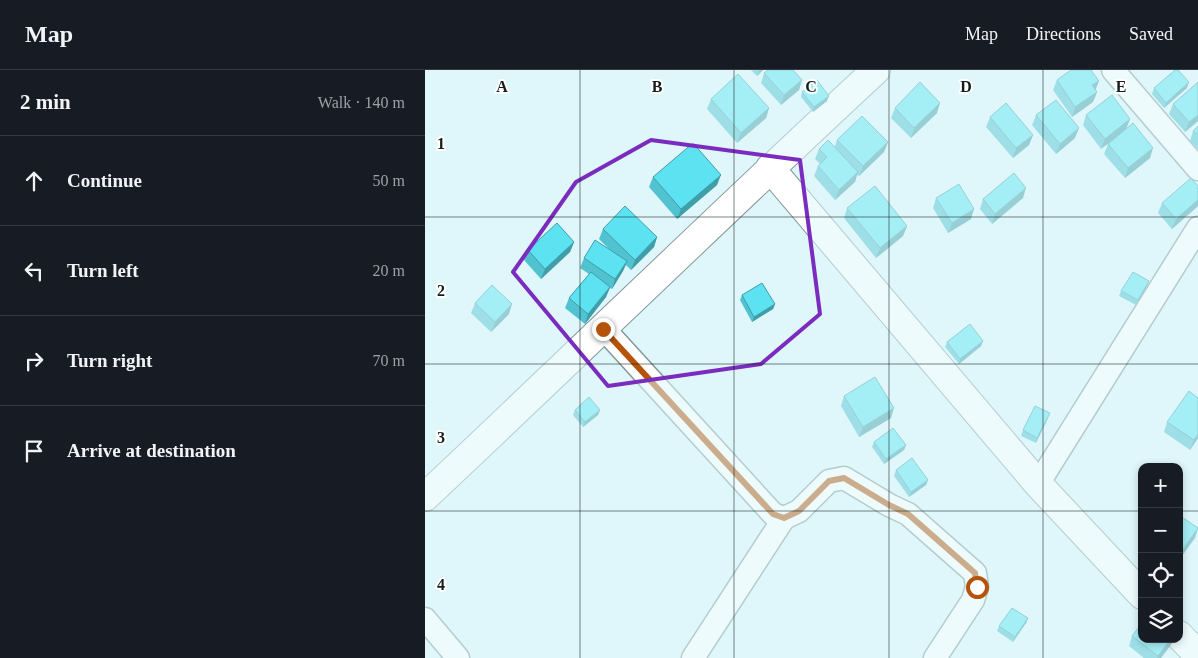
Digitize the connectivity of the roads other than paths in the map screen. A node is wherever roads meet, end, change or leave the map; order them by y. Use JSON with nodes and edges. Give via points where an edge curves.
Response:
{"nodes":[{"id":1,"x":876,"y":70,"type":"edge"},
{"id":2,"x":1113,"y":70,"type":"edge"},
{"id":3,"x":770,"y":168,"type":"junction"},
{"id":4,"x":1198,"y":169,"type":"edge"},
{"id":5,"x":1198,"y":228,"type":"edge"},
{"id":6,"x":603,"y":329,"type":"junction"},
{"id":7,"x":1038,"y":484,"type":"junction"},
{"id":8,"x":425,"y":497,"type":"edge"},
{"id":9,"x":784,"y":518,"type":"junction"},
{"id":10,"x":1138,"y":591,"type":"edge"},
{"id":11,"x":425,"y":619,"type":"edge"},
{"id":12,"x":1183,"y":639,"type":"edge"},
{"id":13,"x":1198,"y":655,"type":"edge"},
{"id":14,"x":458,"y":658,"type":"edge"},
{"id":15,"x":693,"y":658,"type":"edge"},
{"id":16,"x":935,"y":658,"type":"edge"}],
"edges":[{"from":1,"to":3,"type":"street"},
{"from":2,"to":4,"type":"street"},
{"from":3,"to":6,"type":"street"},
{"from":3,"to":7,"type":"street"},
{"from":5,"to":7,"type":"street"},
{"from":6,"to":8,"type":"street"},
{"from":6,"to":9,"type":"street","via":[[773,514]]},
{"from":7,"to":10,"type":"street"},
{"from":9,"to":15,"type":"street"},
{"from":9,"to":16,"type":"street","via":[[799,511],[829,481],[844,478],[908,514],[975,573],[977,587],[973,600]]},
{"from":11,"to":14,"type":"street"},
{"from":12,"to":13,"type":"street"}]}
